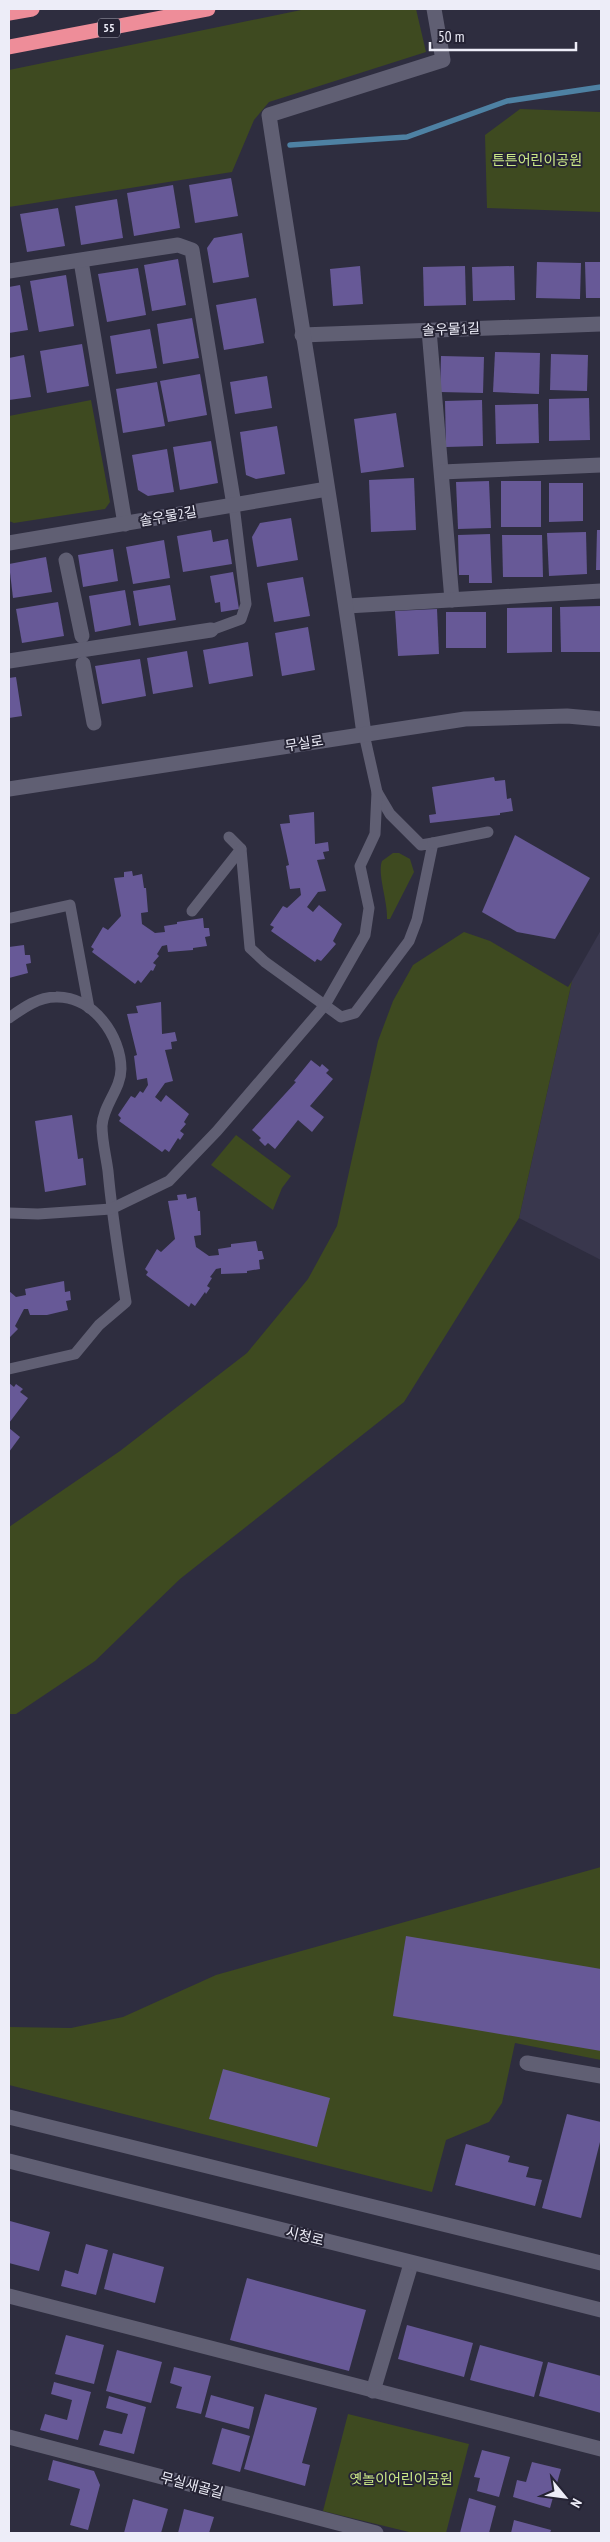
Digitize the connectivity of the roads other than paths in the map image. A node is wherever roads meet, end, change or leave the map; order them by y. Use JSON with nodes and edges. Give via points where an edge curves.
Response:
{"nodes":[{"id":1,"x":32,"y":9,"type":"edge"},
{"id":2,"x":208,"y":9,"type":"edge"},
{"id":3,"x":434,"y":9,"type":"edge"},
{"id":4,"x":9,"y":13,"type":"edge"},
{"id":5,"x":9,"y":47,"type":"edge"},
{"id":6,"x":81,"y":261,"type":"junction"},
{"id":7,"x":9,"y":271,"type":"edge"},
{"id":8,"x":601,"y":324,"type":"edge"},
{"id":9,"x":429,"y":330,"type":"junction"},
{"id":10,"x":302,"y":335,"type":"junction"},
{"id":11,"x":601,"y":465,"type":"edge"},
{"id":12,"x":442,"y":472,"type":"junction"},
{"id":13,"x":327,"y":489,"type":"junction"},
{"id":14,"x":234,"y":504,"type":"junction"},
{"id":15,"x":124,"y":524,"type":"junction"},
{"id":16,"x":9,"y":543,"type":"edge"},
{"id":17,"x":66,"y":560,"type":"dead end"},
{"id":18,"x":601,"y":591,"type":"edge"},
{"id":19,"x":452,"y":600,"type":"junction"},
{"id":20,"x":346,"y":606,"type":"junction"},
{"id":21,"x":211,"y":630,"type":"joint"},
{"id":22,"x":82,"y":636,"type":"dead end"},
{"id":23,"x":9,"y":661,"type":"edge"},
{"id":24,"x":83,"y":664,"type":"dead end"},
{"id":25,"x":601,"y":719,"type":"edge"},
{"id":26,"x":94,"y":723,"type":"dead end"},
{"id":27,"x":364,"y":734,"type":"junction"},
{"id":28,"x":9,"y":789,"type":"edge"},
{"id":29,"x":377,"y":792,"type":"junction"},
{"id":30,"x":488,"y":832,"type":"dead end"},
{"id":31,"x":229,"y":837,"type":"dead end"},
{"id":32,"x":433,"y":843,"type":"junction"},
{"id":33,"x":241,"y":849,"type":"junction"},
{"id":34,"x":192,"y":912,"type":"dead end"},
{"id":35,"x":11,"y":918,"type":"dead end"},
{"id":36,"x":325,"y":1005,"type":"junction"},
{"id":37,"x":89,"y":1008,"type":"junction"},
{"id":38,"x":9,"y":1018,"type":"edge"},
{"id":39,"x":111,"y":1209,"type":"junction"},
{"id":40,"x":9,"y":1213,"type":"edge"},
{"id":41,"x":9,"y":1369,"type":"edge"},
{"id":42,"x":527,"y":2063,"type":"dead end"},
{"id":43,"x":601,"y":2076,"type":"edge"},
{"id":44,"x":9,"y":2117,"type":"edge"},
{"id":45,"x":9,"y":2161,"type":"edge"},
{"id":46,"x":601,"y":2263,"type":"edge"},
{"id":47,"x":411,"y":2264,"type":"junction"},
{"id":48,"x":9,"y":2296,"type":"edge"},
{"id":49,"x":601,"y":2310,"type":"edge"},
{"id":50,"x":372,"y":2391,"type":"junction"},
{"id":51,"x":9,"y":2437,"type":"edge"},
{"id":52,"x":601,"y":2449,"type":"edge"},
{"id":53,"x":376,"y":2533,"type":"edge"}],
"edges":[{"from":1,"to":4,"type":"highway"},
{"from":2,"to":5,"type":"highway","number":"55"},
{"from":3,"to":10,"type":"street","via":[[442,60],[269,115]]},
{"from":6,"to":7,"type":"street"},
{"from":6,"to":14,"type":"street","via":[[178,245],[192,250]]},
{"from":6,"to":15,"type":"street"},
{"from":8,"to":9,"type":"street","name":"솔우물1길"},
{"from":9,"to":10,"type":"street","name":"솔우물1길"},
{"from":9,"to":12,"type":"street"},
{"from":10,"to":13,"type":"street"},
{"from":11,"to":12,"type":"street"},
{"from":12,"to":19,"type":"street"},
{"from":13,"to":14,"type":"street","name":"솔우물2길"},
{"from":13,"to":20,"type":"street"},
{"from":14,"to":15,"type":"street","name":"솔우물2길"},
{"from":14,"to":21,"type":"lane","via":[[246,604],[241,618]]},
{"from":15,"to":16,"type":"street","name":"솔우물2길"},
{"from":17,"to":22,"type":"street"},
{"from":18,"to":19,"type":"street"},
{"from":19,"to":20,"type":"street"},
{"from":20,"to":27,"type":"street"},
{"from":21,"to":23,"type":"street"},
{"from":24,"to":26,"type":"street"},
{"from":25,"to":27,"type":"street","name":"무실로","via":[[567,716],[465,719]]},
{"from":27,"to":28,"type":"street","name":"무실로"},
{"from":27,"to":29,"type":"lane"},
{"from":29,"to":32,"type":"lane","via":[[390,814],[421,845]]},
{"from":29,"to":36,"type":"lane","via":[[376,834],[360,866],[369,908],[365,935]]},
{"from":30,"to":32,"type":"lane"},
{"from":31,"to":33,"type":"lane"},
{"from":32,"to":36,"type":"lane","via":[[410,941],[355,1013],[341,1017]]},
{"from":33,"to":34,"type":"lane"},
{"from":33,"to":36,"type":"lane","via":[[250,948]]},
{"from":35,"to":37,"type":"lane","via":[[70,905]]},
{"from":36,"to":39,"type":"lane","via":[[217,1131],[169,1181]]},
{"from":37,"to":38,"type":"lane","via":[[57,997],[25,1007]]},
{"from":37,"to":39,"type":"lane","via":[[113,1034],[120,1053],[118,1087],[102,1124]]},
{"from":39,"to":40,"type":"lane"},
{"from":39,"to":41,"type":"lane","via":[[126,1302],[99,1325],[75,1354]]},
{"from":42,"to":43,"type":"street"},
{"from":44,"to":46,"type":"street"},
{"from":45,"to":47,"type":"street","name":"시청로"},
{"from":47,"to":49,"type":"street","name":"시청로"},
{"from":47,"to":50,"type":"street"},
{"from":48,"to":50,"type":"street"},
{"from":50,"to":52,"type":"street"},
{"from":51,"to":53,"type":"street","name":"무실새골길"}]}
